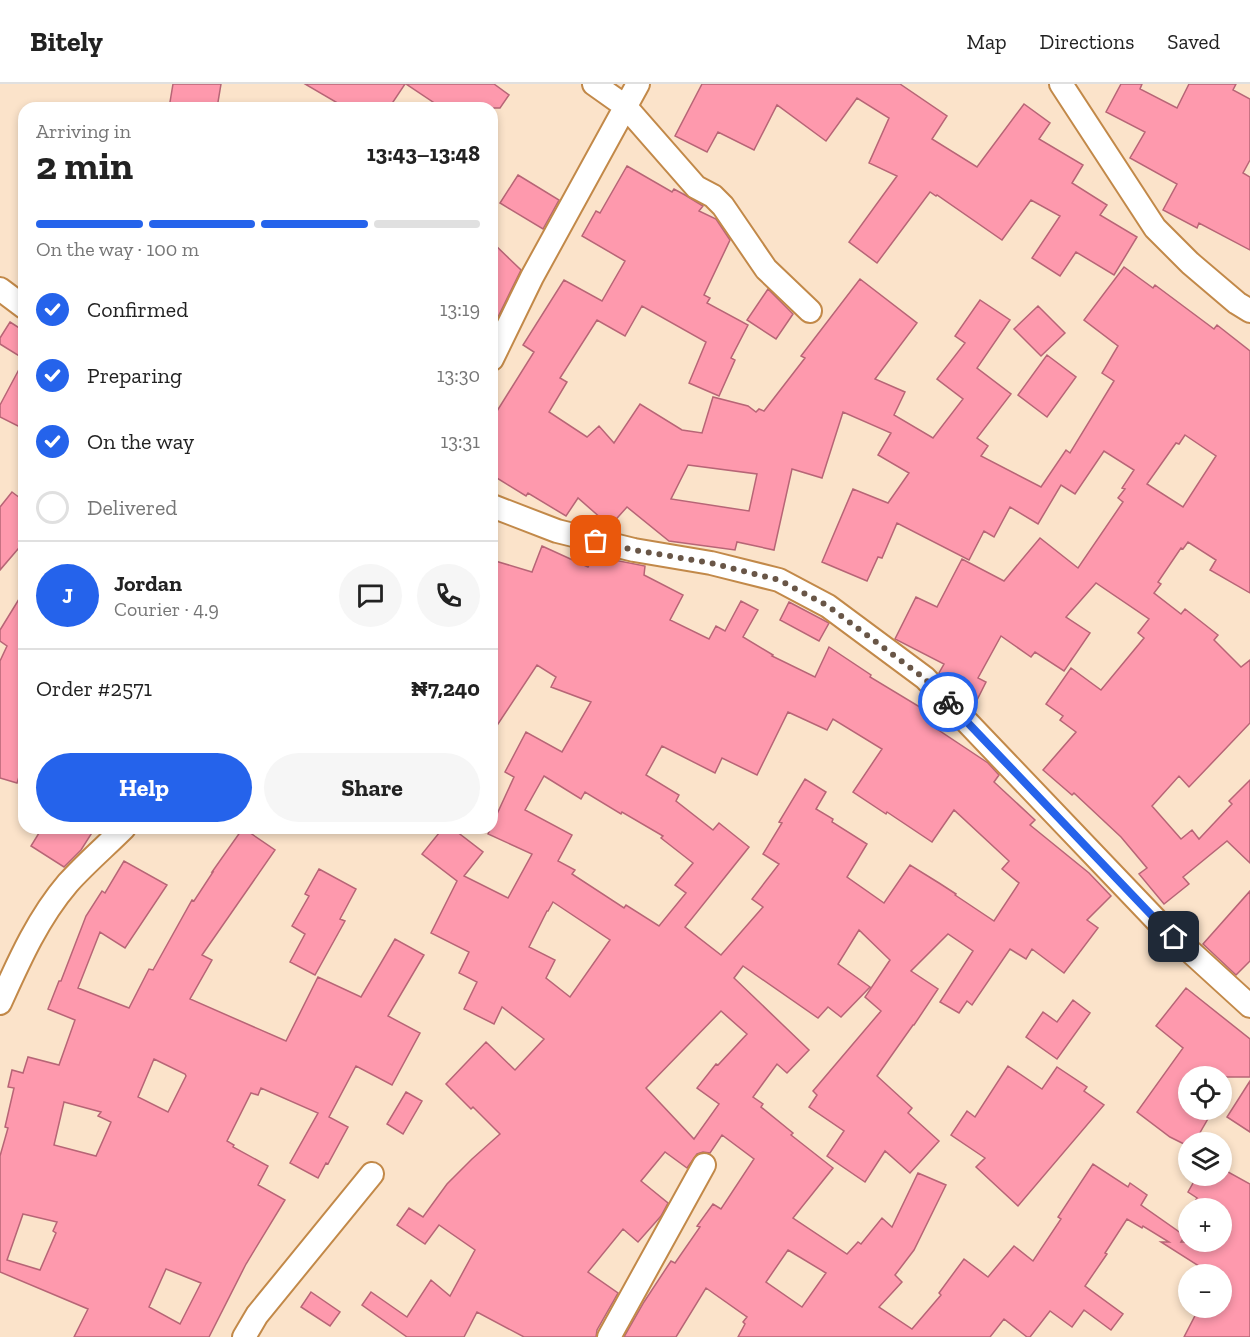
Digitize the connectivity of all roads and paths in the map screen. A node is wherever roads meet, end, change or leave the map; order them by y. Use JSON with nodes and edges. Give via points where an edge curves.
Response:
{"nodes":[{"id":1,"x":594,"y":84,"type":"edge"},
{"id":2,"x":638,"y":84,"type":"edge"},
{"id":3,"x":1061,"y":84,"type":"edge"},
{"id":4,"x":625,"y":106,"type":"junction"},
{"id":5,"x":0,"y":289,"type":"edge"},
{"id":6,"x":18,"y":302,"type":"edge"},
{"id":7,"x":810,"y":311,"type":"dead end"},
{"id":8,"x":1250,"y":311,"type":"edge"},
{"id":9,"x":498,"y":347,"type":"edge"},
{"id":10,"x":498,"y":508,"type":"edge"},
{"id":11,"x":118,"y":834,"type":"edge"},
{"id":12,"x":0,"y":1003,"type":"edge"},
{"id":13,"x":1250,"y":1006,"type":"edge"},
{"id":14,"x":704,"y":1165,"type":"dead end"},
{"id":15,"x":372,"y":1174,"type":"dead end"},
{"id":16,"x":244,"y":1337,"type":"edge"},
{"id":17,"x":609,"y":1337,"type":"edge"}],
"edges":[{"from":1,"to":4,"type":"street"},
{"from":2,"to":4,"type":"street"},
{"from":3,"to":8,"type":"street","via":[[1155,228],[1190,263]]},
{"from":4,"to":7,"type":"street","via":[[696,187],[723,206],[766,269]]},
{"from":4,"to":9,"type":"street"},
{"from":5,"to":6,"type":"street"},
{"from":10,"to":13,"type":"street","via":[[556,531],[779,580],[828,606],[924,678],[1159,923]]},
{"from":11,"to":12,"type":"street","via":[[68,884],[40,922]]},
{"from":14,"to":17,"type":"street"},
{"from":15,"to":16,"type":"street","via":[[257,1315]]}]}
